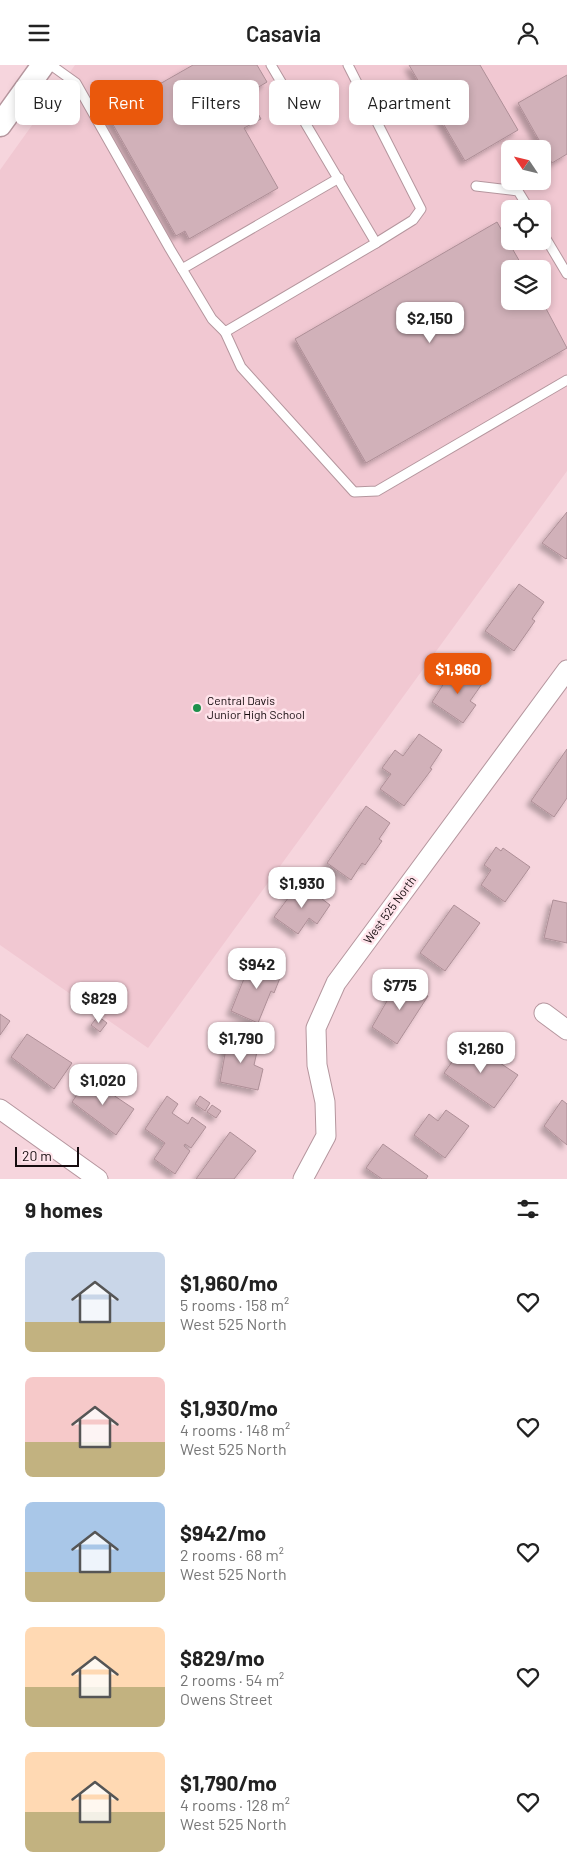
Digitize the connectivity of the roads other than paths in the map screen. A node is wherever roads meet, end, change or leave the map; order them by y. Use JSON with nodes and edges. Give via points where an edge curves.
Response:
{"nodes":[{"id":1,"x":43,"y":65,"type":"edge"},
{"id":2,"x":51,"y":65,"type":"edge"},
{"id":3,"x":272,"y":65,"type":"edge"},
{"id":4,"x":348,"y":65,"type":"edge"},
{"id":5,"x":0,"y":125,"type":"edge"},
{"id":6,"x":339,"y":179,"type":"junction"},
{"id":7,"x":476,"y":186,"type":"dead end"},
{"id":8,"x":524,"y":200,"type":"edge"},
{"id":9,"x":376,"y":243,"type":"junction"},
{"id":10,"x":551,"y":247,"type":"edge"},
{"id":11,"x":182,"y":269,"type":"junction"},
{"id":12,"x":567,"y":274,"type":"edge"},
{"id":13,"x":225,"y":332,"type":"junction"},
{"id":14,"x":567,"y":380,"type":"edge"},
{"id":15,"x":567,"y":670,"type":"edge"},
{"id":16,"x":544,"y":1013,"type":"dead end"},
{"id":17,"x":567,"y":1030,"type":"edge"},
{"id":18,"x":0,"y":1109,"type":"edge"},
{"id":19,"x":98,"y":1179,"type":"edge"},
{"id":20,"x":303,"y":1179,"type":"edge"}],
"edges":[{"from":1,"to":5,"type":"street"},
{"from":2,"to":11,"type":"lane","via":[[76,83]]},
{"from":3,"to":6,"type":"lane"},
{"from":4,"to":9,"type":"lane","via":[[421,209],[413,220]]},
{"from":6,"to":9,"type":"lane"},
{"from":6,"to":11,"type":"lane"},
{"from":7,"to":8,"type":"lane","via":[[518,191]]},
{"from":9,"to":13,"type":"lane"},
{"from":10,"to":12,"type":"lane"},
{"from":11,"to":13,"type":"lane","via":[[212,319]]},
{"from":13,"to":14,"type":"lane","via":[[241,367],[354,492],[377,491]]},
{"from":15,"to":20,"type":"street","name":"West 525 North","via":[[336,983],[316,1028],[326,1136]]},
{"from":16,"to":17,"type":"street"},
{"from":18,"to":19,"type":"street"}]}
